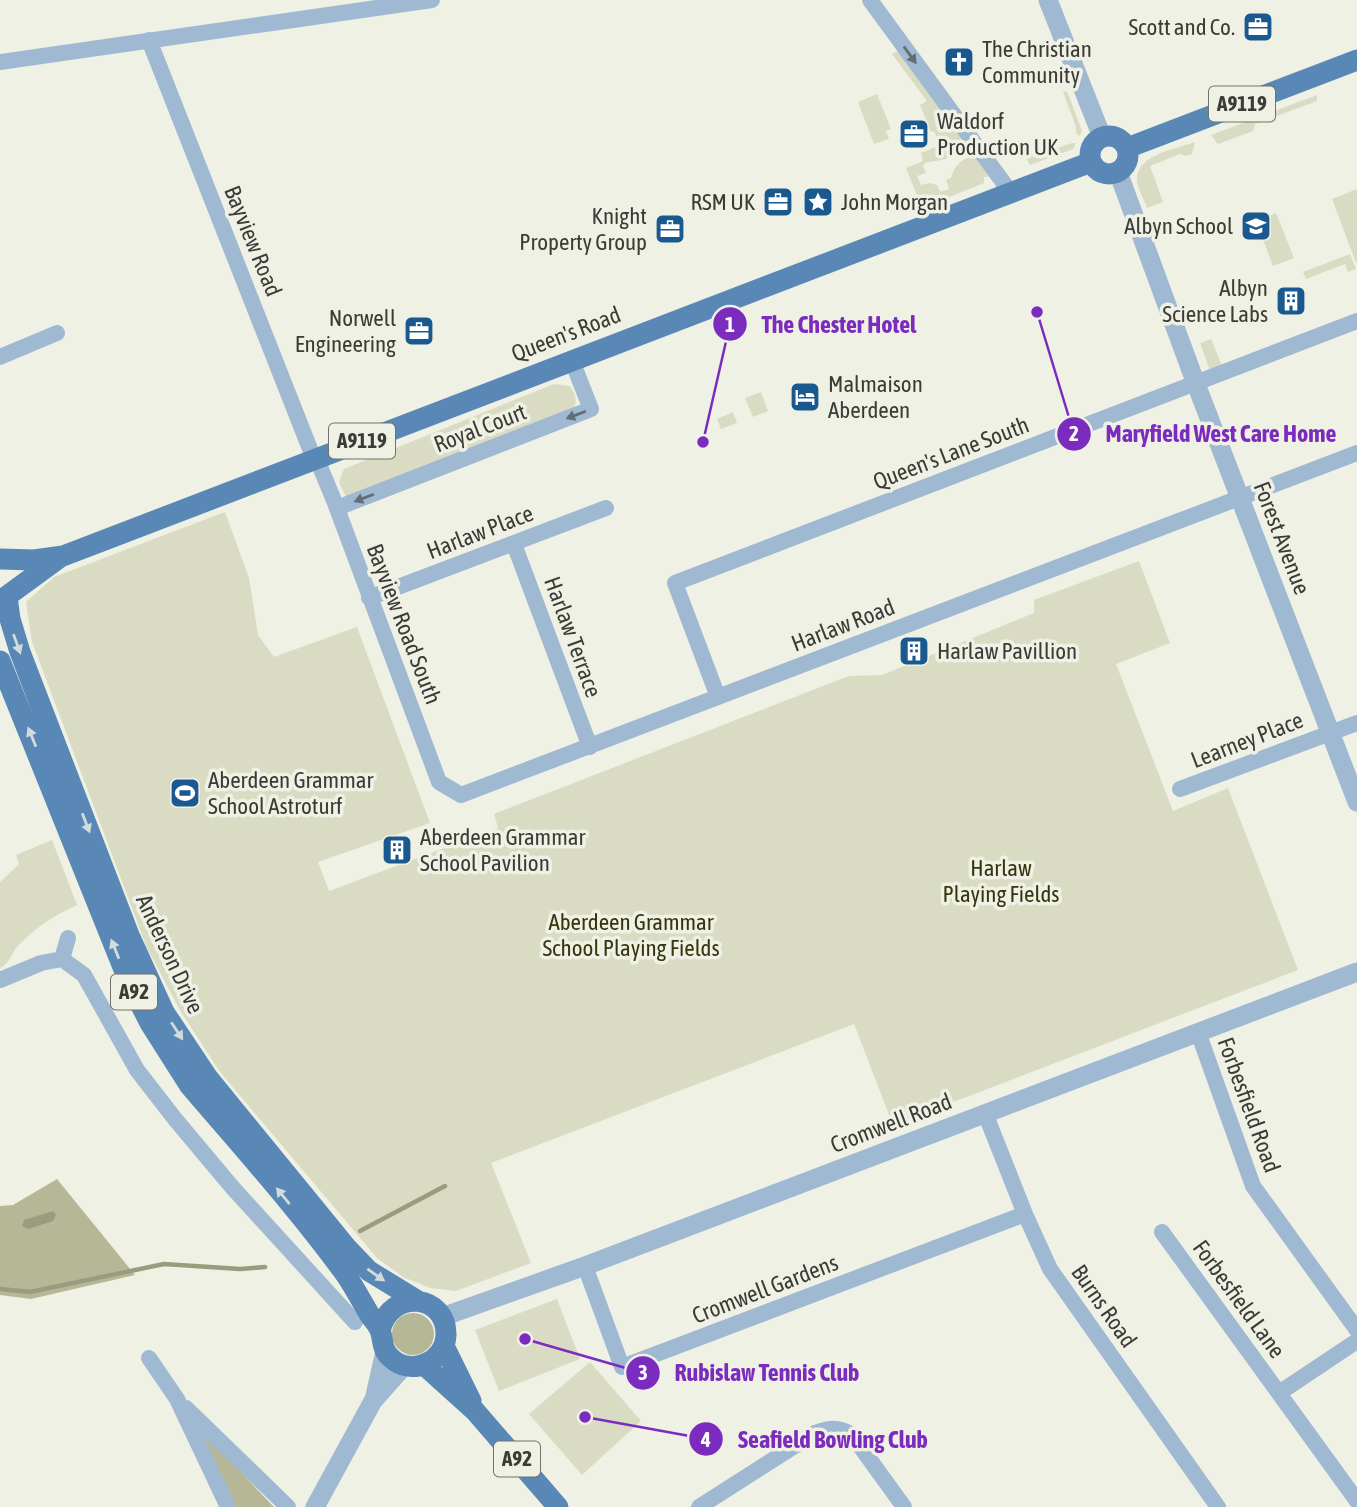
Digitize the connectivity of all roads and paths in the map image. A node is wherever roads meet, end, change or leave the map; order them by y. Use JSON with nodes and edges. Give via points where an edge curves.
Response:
{"nodes":[{"id":1,"x":432,"y":0,"type":"edge"},
{"id":2,"x":870,"y":0,"type":"edge"},
{"id":3,"x":1048,"y":0,"type":"edge"},
{"id":4,"x":149,"y":40,"type":"junction"},
{"id":5,"x":1357,"y":60,"type":"edge"},
{"id":6,"x":0,"y":62,"type":"edge"},
{"id":7,"x":1102,"y":137,"type":"junction"},
{"id":8,"x":1127,"y":148,"type":"junction"},
{"id":9,"x":1091,"y":162,"type":"junction"},
{"id":10,"x":1118,"y":172,"type":"junction"},
{"id":11,"x":1011,"y":193,"type":"junction"},
{"id":12,"x":1357,"y":321,"type":"edge"},
{"id":13,"x":57,"y":333,"type":"dead end"},
{"id":14,"x":0,"y":357,"type":"edge"},
{"id":15,"x":572,"y":361,"type":"junction"},
{"id":16,"x":1196,"y":384,"type":"junction"},
{"id":17,"x":1357,"y":453,"type":"edge"},
{"id":18,"x":315,"y":459,"type":"junction"},
{"id":19,"x":1241,"y":499,"type":"junction"},
{"id":20,"x":337,"y":508,"type":"junction"},
{"id":21,"x":606,"y":508,"type":"dead end"},
{"id":22,"x":514,"y":544,"type":"junction"},
{"id":23,"x":61,"y":556,"type":"junction"},
{"id":24,"x":0,"y":561,"type":"edge"},
{"id":25,"x":369,"y":598,"type":"junction"},
{"id":26,"x":4,"y":601,"type":"edge"},
{"id":27,"x":0,"y":661,"type":"edge"},
{"id":28,"x":718,"y":697,"type":"junction"},
{"id":29,"x":1357,"y":723,"type":"edge"},
{"id":30,"x":1330,"y":733,"type":"junction"},
{"id":31,"x":590,"y":747,"type":"junction"},
{"id":32,"x":1180,"y":789,"type":"dead end"},
{"id":33,"x":461,"y":795,"type":"joint"},
{"id":34,"x":1357,"y":802,"type":"edge"},
{"id":35,"x":68,"y":938,"type":"dead end"},
{"id":36,"x":62,"y":959,"type":"junction"},
{"id":37,"x":1357,"y":972,"type":"edge"},
{"id":38,"x":0,"y":980,"type":"edge"},
{"id":39,"x":1198,"y":1032,"type":"junction"},
{"id":40,"x":985,"y":1113,"type":"junction"},
{"id":41,"x":1025,"y":1214,"type":"junction"},
{"id":42,"x":1162,"y":1232,"type":"dead end"},
{"id":43,"x":314,"y":1235,"type":"junction"},
{"id":44,"x":294,"y":1256,"type":"junction"},
{"id":45,"x":585,"y":1266,"type":"junction"},
{"id":46,"x":418,"y":1301,"type":"junction"},
{"id":47,"x":442,"y":1317,"type":"junction"},
{"id":48,"x":355,"y":1322,"type":"dead end"},
{"id":49,"x":1357,"y":1330,"type":"edge"},
{"id":50,"x":382,"y":1341,"type":"junction"},
{"id":51,"x":1357,"y":1341,"type":"edge"},
{"id":52,"x":444,"y":1346,"type":"junction"},
{"id":53,"x":149,"y":1358,"type":"dead end"},
{"id":54,"x":414,"y":1365,"type":"junction"},
{"id":55,"x":1279,"y":1393,"type":"junction"},
{"id":56,"x":177,"y":1399,"type":"junction"},
{"id":57,"x":373,"y":1401,"type":"junction"},
{"id":58,"x":475,"y":1411,"type":"junction"},
{"id":59,"x":1357,"y":1501,"type":"edge"},
{"id":60,"x":228,"y":1507,"type":"edge"},
{"id":61,"x":288,"y":1507,"type":"edge"},
{"id":62,"x":315,"y":1507,"type":"edge"},
{"id":63,"x":558,"y":1507,"type":"edge"},
{"id":64,"x":699,"y":1507,"type":"edge"},
{"id":65,"x":904,"y":1507,"type":"edge"},
{"id":66,"x":1218,"y":1507,"type":"edge"}],
"edges":[{"from":1,"to":4,"type":"street"},
{"from":2,"to":11,"type":"street","one_way":true},
{"from":3,"to":7,"type":"street"},
{"from":4,"to":6,"type":"street"},
{"from":4,"to":18,"type":"street","name":"Bayview Road"},
{"from":5,"to":8,"type":"main road","number":"A9119"},
{"from":7,"to":8,"type":"main road","via":[[1118,138]]},
{"from":7,"to":9,"type":"main road","via":[[1092,147]]},
{"from":8,"to":10,"type":"main road","via":[[1126,164]]},
{"from":9,"to":10,"type":"main road","via":[[1102,173]]},
{"from":9,"to":11,"type":"main road","name":"Queen's Road","number":"A9119"},
{"from":10,"to":16,"type":"street","name":"Forest Avenue"},
{"from":11,"to":15,"type":"main road","name":"Queen's Road","number":"A9119"},
{"from":12,"to":16,"type":"street","name":"Queen's Lane South"},
{"from":13,"to":14,"type":"street"},
{"from":15,"to":18,"type":"main road","name":"Queen's Road","number":"A9119"},
{"from":15,"to":20,"type":"street","name":"Royal Court","one_way":true,"via":[[591,409]]},
{"from":16,"to":19,"type":"street","name":"Forest Avenue"},
{"from":16,"to":28,"type":"street","name":"Queen's Lane South","via":[[674,583]]},
{"from":17,"to":19,"type":"street","name":"Harlaw Road"},
{"from":18,"to":20,"type":"street","name":"Bayview Road South"},
{"from":18,"to":23,"type":"main road","name":"Queen's Road","number":"A9119"},
{"from":19,"to":28,"type":"street","name":"Harlaw Road"},
{"from":19,"to":30,"type":"street","name":"Forest Avenue"},
{"from":20,"to":25,"type":"street","name":"Bayview Road South"},
{"from":21,"to":22,"type":"street","name":"Harlaw Place"},
{"from":22,"to":25,"type":"street","name":"Harlaw Place"},
{"from":22,"to":31,"type":"street","name":"Harlaw Terrace"},
{"from":23,"to":24,"type":"main road","name":"Queen's Road","number":"A9119"},
{"from":23,"to":26,"type":"main road","name":"Queen's Road","number":"A9119"},
{"from":24,"to":26,"type":"main road","number":"A92","via":[[9,580]]},
{"from":25,"to":33,"type":"street","name":"Bayview Road South","via":[[439,782]]},
{"from":26,"to":46,"type":"main road","name":"Anderson Drive","number":"A92","one_way":true,"via":[[129,934],[164,1012],[208,1078],[345,1247],[369,1271]]},
{"from":43,"to":27,"type":"main road","name":"Anderson Drive","number":"A92","one_way":true,"via":[[191,1086],[150,1023],[124,971]]},
{"from":28,"to":31,"type":"street","name":"Harlaw Road"},
{"from":29,"to":30,"type":"street","name":"Learney Place"},
{"from":30,"to":32,"type":"street","name":"Learney Place"},
{"from":30,"to":34,"type":"street","name":"Forest Avenue"},
{"from":31,"to":33,"type":"street","name":"Harlaw Road"},
{"from":35,"to":36,"type":"street"},
{"from":36,"to":38,"type":"street"},
{"from":36,"to":44,"type":"street","via":[[85,975],[137,1070]]},
{"from":37,"to":39,"type":"street","name":"Cromwell Road"},
{"from":39,"to":40,"type":"street","name":"Cromwell Road"},
{"from":39,"to":49,"type":"street","name":"Forbesfield Road","via":[[1253,1186]]},
{"from":40,"to":41,"type":"street","name":"Burns Road"},
{"from":40,"to":45,"type":"street","name":"Cromwell Road"},
{"from":41,"to":45,"type":"street","name":"Cromwell Gardens","via":[[622,1367]]},
{"from":41,"to":66,"type":"street","name":"Burns Road","via":[[1049,1269]]},
{"from":42,"to":55,"type":"street","name":"Forbesfield Lane"},
{"from":43,"to":44,"type":"street"},
{"from":43,"to":50,"type":"main road","name":"Anderson Drive","number":"A92","via":[[352,1283]]},
{"from":44,"to":48,"type":"street"},
{"from":45,"to":47,"type":"street","name":"Cromwell Road"},
{"from":46,"to":47,"type":"main road","number":"A92"},
{"from":46,"to":50,"type":"main road","via":[[397,1305],[383,1320]]},
{"from":47,"to":52,"type":"main road","number":"A92"},
{"from":50,"to":54,"type":"main road","number":"A92","via":[[393,1360]]},
{"from":50,"to":57,"type":"street"},
{"from":51,"to":55,"type":"street","name":"Forbesfield Lane"},
{"from":52,"to":54,"type":"main road","via":[[436,1358]]},
{"from":52,"to":58,"type":"main road","number":"A92"},
{"from":53,"to":56,"type":"street"},
{"from":54,"to":57,"type":"street"},
{"from":54,"to":58,"type":"main road","number":"A92"},
{"from":55,"to":59,"type":"street","name":"Forbesfield Lane"},
{"from":56,"to":60,"type":"street"},
{"from":56,"to":61,"type":"street"},
{"from":57,"to":62,"type":"street"},
{"from":58,"to":63,"type":"main road","number":"A92"},
{"from":64,"to":65,"type":"street","via":[[814,1433],[839,1428],[852,1435]]}]}
